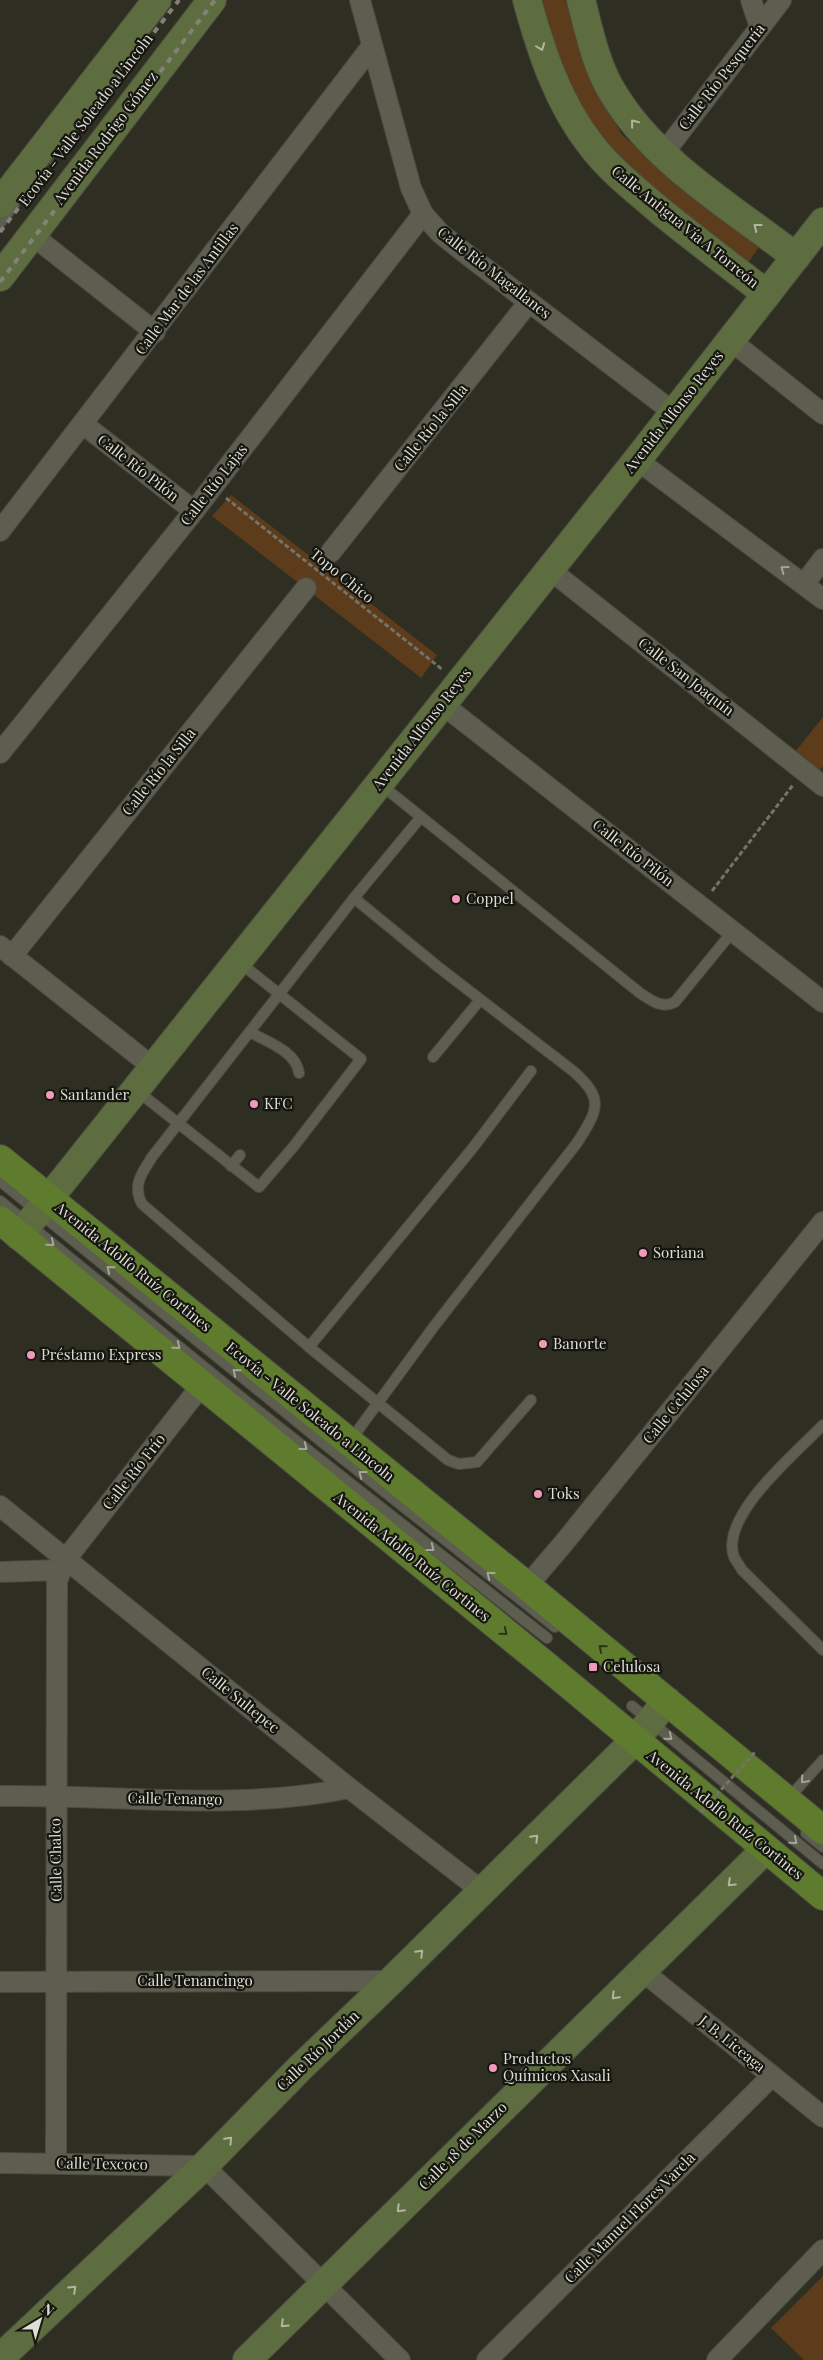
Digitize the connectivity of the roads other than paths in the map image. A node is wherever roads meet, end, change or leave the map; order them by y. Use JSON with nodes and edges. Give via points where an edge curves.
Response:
{"nodes":[{"id":1,"x":157,"y":0,"type":"edge"},
{"id":2,"x":212,"y":0,"type":"edge"},
{"id":3,"x":360,"y":0,"type":"edge"},
{"id":4,"x":527,"y":0,"type":"edge"},
{"id":5,"x":581,"y":0,"type":"edge"},
{"id":6,"x":751,"y":0,"type":"edge"},
{"id":7,"x":781,"y":0,"type":"edge"},
{"id":8,"x":760,"y":28,"type":"junction"},
{"id":9,"x":372,"y":46,"type":"junction"},
{"id":10,"x":663,"y":154,"type":"junction"},
{"id":11,"x":9,"y":201,"type":"edge"},
{"id":12,"x":423,"y":214,"type":"junction"},
{"id":13,"x":823,"y":222,"type":"edge"},
{"id":14,"x":0,"y":223,"type":"edge"},
{"id":15,"x":32,"y":235,"type":"junction"},
{"id":16,"x":796,"y":257,"type":"junction"},
{"id":17,"x":0,"y":277,"type":"edge"},
{"id":18,"x":767,"y":294,"type":"junction"},
{"id":19,"x":529,"y":302,"type":"junction"},
{"id":20,"x":155,"y":332,"type":"junction"},
{"id":21,"x":730,"y":340,"type":"junction"},
{"id":22,"x":674,"y":412,"type":"junction"},
{"id":23,"x":823,"y":414,"type":"edge"},
{"id":24,"x":83,"y":424,"type":"junction"},
{"id":25,"x":637,"y":460,"type":"junction"},
{"id":26,"x":194,"y":511,"type":"junction"},
{"id":27,"x":0,"y":531,"type":"edge"},
{"id":28,"x":331,"y":552,"type":"dead end"},
{"id":29,"x":823,"y":559,"type":"edge"},
{"id":30,"x":549,"y":569,"type":"junction"},
{"id":31,"x":804,"y":584,"type":"junction"},
{"id":32,"x":306,"y":588,"type":"dead end"},
{"id":33,"x":823,"y":598,"type":"edge"},
{"id":34,"x":442,"y":704,"type":"junction"},
{"id":35,"x":0,"y":753,"type":"edge"},
{"id":36,"x":379,"y":783,"type":"junction"},
{"id":37,"x":823,"y":786,"type":"edge"},
{"id":38,"x":421,"y":817,"type":"junction"},
{"id":39,"x":354,"y":898,"type":"junction"},
{"id":40,"x":733,"y":931,"type":"junction"},
{"id":41,"x":6,"y":951,"type":"edge"},
{"id":42,"x":238,"y":962,"type":"junction"},
{"id":43,"x":279,"y":995,"type":"junction"},
{"id":44,"x":480,"y":1000,"type":"junction"},
{"id":45,"x":823,"y":1002,"type":"edge"},
{"id":46,"x":250,"y":1032,"type":"junction"},
{"id":47,"x":433,"y":1058,"type":"dead end"},
{"id":48,"x":154,"y":1068,"type":"junction"},
{"id":49,"x":531,"y":1071,"type":"dead end"},
{"id":50,"x":299,"y":1073,"type":"dead end"},
{"id":51,"x":136,"y":1090,"type":"junction"},
{"id":52,"x":178,"y":1124,"type":"junction"},
{"id":53,"x":240,"y":1155,"type":"dead end"},
{"id":54,"x":0,"y":1158,"type":"edge"},
{"id":55,"x":231,"y":1166,"type":"junction"},
{"id":56,"x":0,"y":1181,"type":"edge"},
{"id":57,"x":0,"y":1201,"type":"edge"},
{"id":58,"x":27,"y":1218,"type":"edge"},
{"id":59,"x":823,"y":1222,"type":"edge"},
{"id":60,"x":309,"y":1346,"type":"junction"},
{"id":61,"x":201,"y":1386,"type":"junction"},
{"id":62,"x":531,"y":1400,"type":"dead end"},
{"id":63,"x":379,"y":1403,"type":"junction"},
{"id":64,"x":823,"y":1425,"type":"edge"},
{"id":65,"x":349,"y":1443,"type":"junction"},
{"id":66,"x":0,"y":1506,"type":"edge"},
{"id":67,"x":63,"y":1565,"type":"junction"},
{"id":68,"x":0,"y":1572,"type":"edge"},
{"id":69,"x":527,"y":1586,"type":"junction"},
{"id":70,"x":555,"y":1627,"type":"dead end"},
{"id":71,"x":547,"y":1638,"type":"dead end"},
{"id":72,"x":823,"y":1650,"type":"edge"},
{"id":73,"x":651,"y":1715,"type":"junction"},
{"id":74,"x":823,"y":1760,"type":"edge"},
{"id":75,"x":350,"y":1788,"type":"junction"},
{"id":76,"x":56,"y":1795,"type":"junction"},
{"id":77,"x":0,"y":1796,"type":"edge"},
{"id":78,"x":787,"y":1800,"type":"junction"},
{"id":79,"x":812,"y":1829,"type":"edge"},
{"id":80,"x":823,"y":1847,"type":"edge"},
{"id":81,"x":766,"y":1849,"type":"junction"},
{"id":82,"x":823,"y":1864,"type":"edge"},
{"id":83,"x":482,"y":1891,"type":"junction"},
{"id":84,"x":823,"y":1896,"type":"edge"},
{"id":85,"x":641,"y":1970,"type":"junction"},
{"id":86,"x":391,"y":1981,"type":"junction"},
{"id":87,"x":0,"y":1982,"type":"edge"},
{"id":88,"x":58,"y":1982,"type":"junction"},
{"id":89,"x":772,"y":2076,"type":"junction"},
{"id":90,"x":823,"y":2117,"type":"edge"},
{"id":91,"x":56,"y":2162,"type":"junction"},
{"id":92,"x":0,"y":2163,"type":"edge"},
{"id":93,"x":204,"y":2166,"type":"junction"},
{"id":94,"x":823,"y":2250,"type":"edge"},
{"id":95,"x":323,"y":2286,"type":"junction"},
{"id":96,"x":0,"y":2358,"type":"edge"},
{"id":97,"x":247,"y":2360,"type":"edge"},
{"id":98,"x":400,"y":2360,"type":"edge"},
{"id":99,"x":487,"y":2360,"type":"edge"},
{"id":100,"x":717,"y":2360,"type":"edge"}],
"edges":[{"from":1,"to":11,"type":"street"},
{"from":2,"to":15,"type":"street","name":"Avenida Rodrigo Gómez"},
{"from":3,"to":9,"type":"street","name":"Calle Río Magallanes"},
{"from":4,"to":18,"type":"street","name":"Calle Antigua Vía A Torreón","one_way":true,"via":[[554,83],[590,144],[643,196]]},
{"from":10,"to":5,"type":"street","one_way":true,"via":[[630,119],[612,92],[601,68]]},
{"from":6,"to":8,"type":"street"},
{"from":7,"to":8,"type":"street","name":"Calle Río Pesquería"},
{"from":8,"to":10,"type":"street","name":"Calle Río Pesquería"},
{"from":9,"to":12,"type":"street","name":"Calle Río Magallanes","via":[[411,188]]},
{"from":9,"to":20,"type":"street","name":"Calle Mar de las Antillas"},
{"from":16,"to":10,"type":"street","one_way":true},
{"from":11,"to":14,"type":"lane"},
{"from":12,"to":19,"type":"street","name":"Calle Río Magallanes","via":[[440,233]]},
{"from":12,"to":26,"type":"street","name":"Calle Río Lajas"},
{"from":13,"to":16,"type":"street","name":"Avenida Alfonso Reyes"},
{"from":15,"to":17,"type":"street","name":"Avenida Rodrigo Gómez"},
{"from":15,"to":20,"type":"street"},
{"from":16,"to":18,"type":"street","name":"Avenida Alfonso Reyes"},
{"from":18,"to":21,"type":"street","name":"Avenida Alfonso Reyes"},
{"from":19,"to":22,"type":"street","name":"Calle Río Magallanes"},
{"from":19,"to":28,"type":"street","name":"Calle Río la Silla"},
{"from":20,"to":24,"type":"street","name":"Calle Mar de las Antillas"},
{"from":21,"to":22,"type":"street","name":"Avenida Alfonso Reyes"},
{"from":21,"to":23,"type":"street"},
{"from":22,"to":25,"type":"street","name":"Avenida Alfonso Reyes"},
{"from":24,"to":26,"type":"street","name":"Calle Río Pilón"},
{"from":24,"to":27,"type":"street","name":"Calle Mar de las Antillas"},
{"from":25,"to":30,"type":"street","name":"Avenida Alfonso Reyes"},
{"from":31,"to":25,"type":"street","one_way":true},
{"from":26,"to":35,"type":"street","name":"Calle Río Lajas"},
{"from":29,"to":31,"type":"street"},
{"from":30,"to":34,"type":"street","name":"Avenida Alfonso Reyes"},
{"from":30,"to":37,"type":"street","name":"Calle San Joaquín"},
{"from":31,"to":33,"type":"street"},
{"from":32,"to":41,"type":"street","name":"Calle Río la Silla"},
{"from":34,"to":36,"type":"street","name":"Avenida Alfonso Reyes"},
{"from":34,"to":40,"type":"street","name":"Calle Río Pilón"},
{"from":36,"to":38,"type":"lane"},
{"from":36,"to":42,"type":"street","name":"Avenida Alfonso Reyes"},
{"from":38,"to":39,"type":"lane"},
{"from":38,"to":40,"type":"lane","via":[[640,993],[658,1004],[676,1002]]},
{"from":39,"to":43,"type":"lane"},
{"from":39,"to":44,"type":"lane"},
{"from":40,"to":45,"type":"street","name":"Calle Río Pilón"},
{"from":41,"to":48,"type":"street"},
{"from":42,"to":43,"type":"lane"},
{"from":42,"to":48,"type":"street","name":"Avenida Alfonso Reyes"},
{"from":43,"to":46,"type":"lane"},
{"from":43,"to":55,"type":"lane","via":[[360,1059],[259,1187]]},
{"from":44,"to":47,"type":"lane"},
{"from":44,"to":63,"type":"lane","via":[[584,1081],[595,1098],[592,1121]]},
{"from":46,"to":50,"type":"lane","via":[[290,1055]]},
{"from":46,"to":52,"type":"lane"},
{"from":48,"to":51,"type":"street","name":"Avenida Alfonso Reyes"},
{"from":49,"to":60,"type":"lane","via":[[466,1156]]},
{"from":51,"to":52,"type":"lane"},
{"from":51,"to":58,"type":"street","name":"Avenida Alfonso Reyes"},
{"from":52,"to":55,"type":"lane"},
{"from":52,"to":60,"type":"lane","via":[[139,1178],[138,1196],[142,1204]]},
{"from":53,"to":55,"type":"lane"},
{"from":54,"to":58,"type":"main road","name":"Avenida Adolfo Ruíz Cortines"},
{"from":56,"to":58,"type":"lane","name":"Ecovía - Valle Soleado a Lincoln"},
{"from":57,"to":58,"type":"lane"},
{"from":58,"to":61,"type":"main road","name":"Avenida Adolfo Ruíz Cortines"},
{"from":58,"to":65,"type":"main road","name":"Avenida Adolfo Ruíz Cortines"},
{"from":70,"to":58,"type":"lane","name":"Ecovía - Valle Soleado a Lincoln","one_way":true,"via":[[332,1450]]},
{"from":58,"to":71,"type":"lane","one_way":true,"via":[[264,1416]]},
{"from":59,"to":69,"type":"street","name":"Calle Celulosa"},
{"from":60,"to":63,"type":"lane"},
{"from":61,"to":67,"type":"street","name":"Calle Río Frío"},
{"from":61,"to":73,"type":"main road","name":"Avenida Adolfo Ruíz Cortines","one_way":true,"via":[[533,1656]]},
{"from":62,"to":63,"type":"lane","via":[[488,1452],[477,1462],[468,1464],[448,1460]]},
{"from":63,"to":65,"type":"lane"},
{"from":64,"to":72,"type":"lane","via":[[745,1507],[736,1524],[733,1540],[734,1556],[742,1570]]},
{"from":65,"to":69,"type":"main road","name":"Avenida Adolfo Ruíz Cortines"},
{"from":66,"to":67,"type":"street","name":"Calle Sultepec"},
{"from":67,"to":68,"type":"street"},
{"from":67,"to":75,"type":"street","name":"Calle Sultepec"},
{"from":67,"to":76,"type":"street","name":"Calle Chalco","via":[[57,1581]]},
{"from":73,"to":69,"type":"main road","name":"Avenida Adolfo Ruíz Cortines","one_way":true},
{"from":73,"to":78,"type":"main road","name":"Avenida Adolfo Ruíz Cortines"},
{"from":73,"to":81,"type":"main road","name":"Avenida Adolfo Ruíz Cortines"},
{"from":73,"to":82,"type":"lane","one_way":true},
{"from":83,"to":73,"type":"street","name":"Calle Río Jordán","one_way":true},
{"from":74,"to":78,"type":"lane","one_way":true},
{"from":75,"to":76,"type":"street","name":"Calle Tenango","via":[[300,1797],[255,1800]]},
{"from":75,"to":83,"type":"street","name":"Calle Sultepec"},
{"from":76,"to":77,"type":"street","name":"Calle Tenango"},
{"from":76,"to":88,"type":"street","name":"Calle Chalco"},
{"from":78,"to":79,"type":"main road","name":"Avenida Adolfo Ruíz Cortines"},
{"from":79,"to":80,"type":"lane"},
{"from":81,"to":84,"type":"main road","name":"Avenida Adolfo Ruíz Cortines"},
{"from":81,"to":85,"type":"street","name":"Calle 18 de Marzo","one_way":true},
{"from":86,"to":83,"type":"street","name":"Calle Río Jordán","one_way":true},
{"from":85,"to":89,"type":"street","name":"J. B. Liceaga"},
{"from":85,"to":95,"type":"street","name":"Calle 18 de Marzo","one_way":true},
{"from":86,"to":88,"type":"street","name":"Calle Tenancingo"},
{"from":93,"to":86,"type":"street","name":"Calle Río Jordán","one_way":true},
{"from":87,"to":88,"type":"street","name":"Calle Tenancingo"},
{"from":88,"to":91,"type":"street","name":"Calle Chalco"},
{"from":89,"to":90,"type":"street","name":"J. B. Liceaga"},
{"from":89,"to":99,"type":"street","name":"Calle Manuel Flores Varela"},
{"from":91,"to":92,"type":"street","name":"Calle Texcoco"},
{"from":91,"to":93,"type":"street","name":"Calle Texcoco"},
{"from":93,"to":95,"type":"street"},
{"from":96,"to":93,"type":"street","name":"Calle Río Jordán","one_way":true},
{"from":94,"to":100,"type":"street"},
{"from":95,"to":97,"type":"street","name":"Calle 18 de Marzo","one_way":true},
{"from":95,"to":98,"type":"street"}]}
